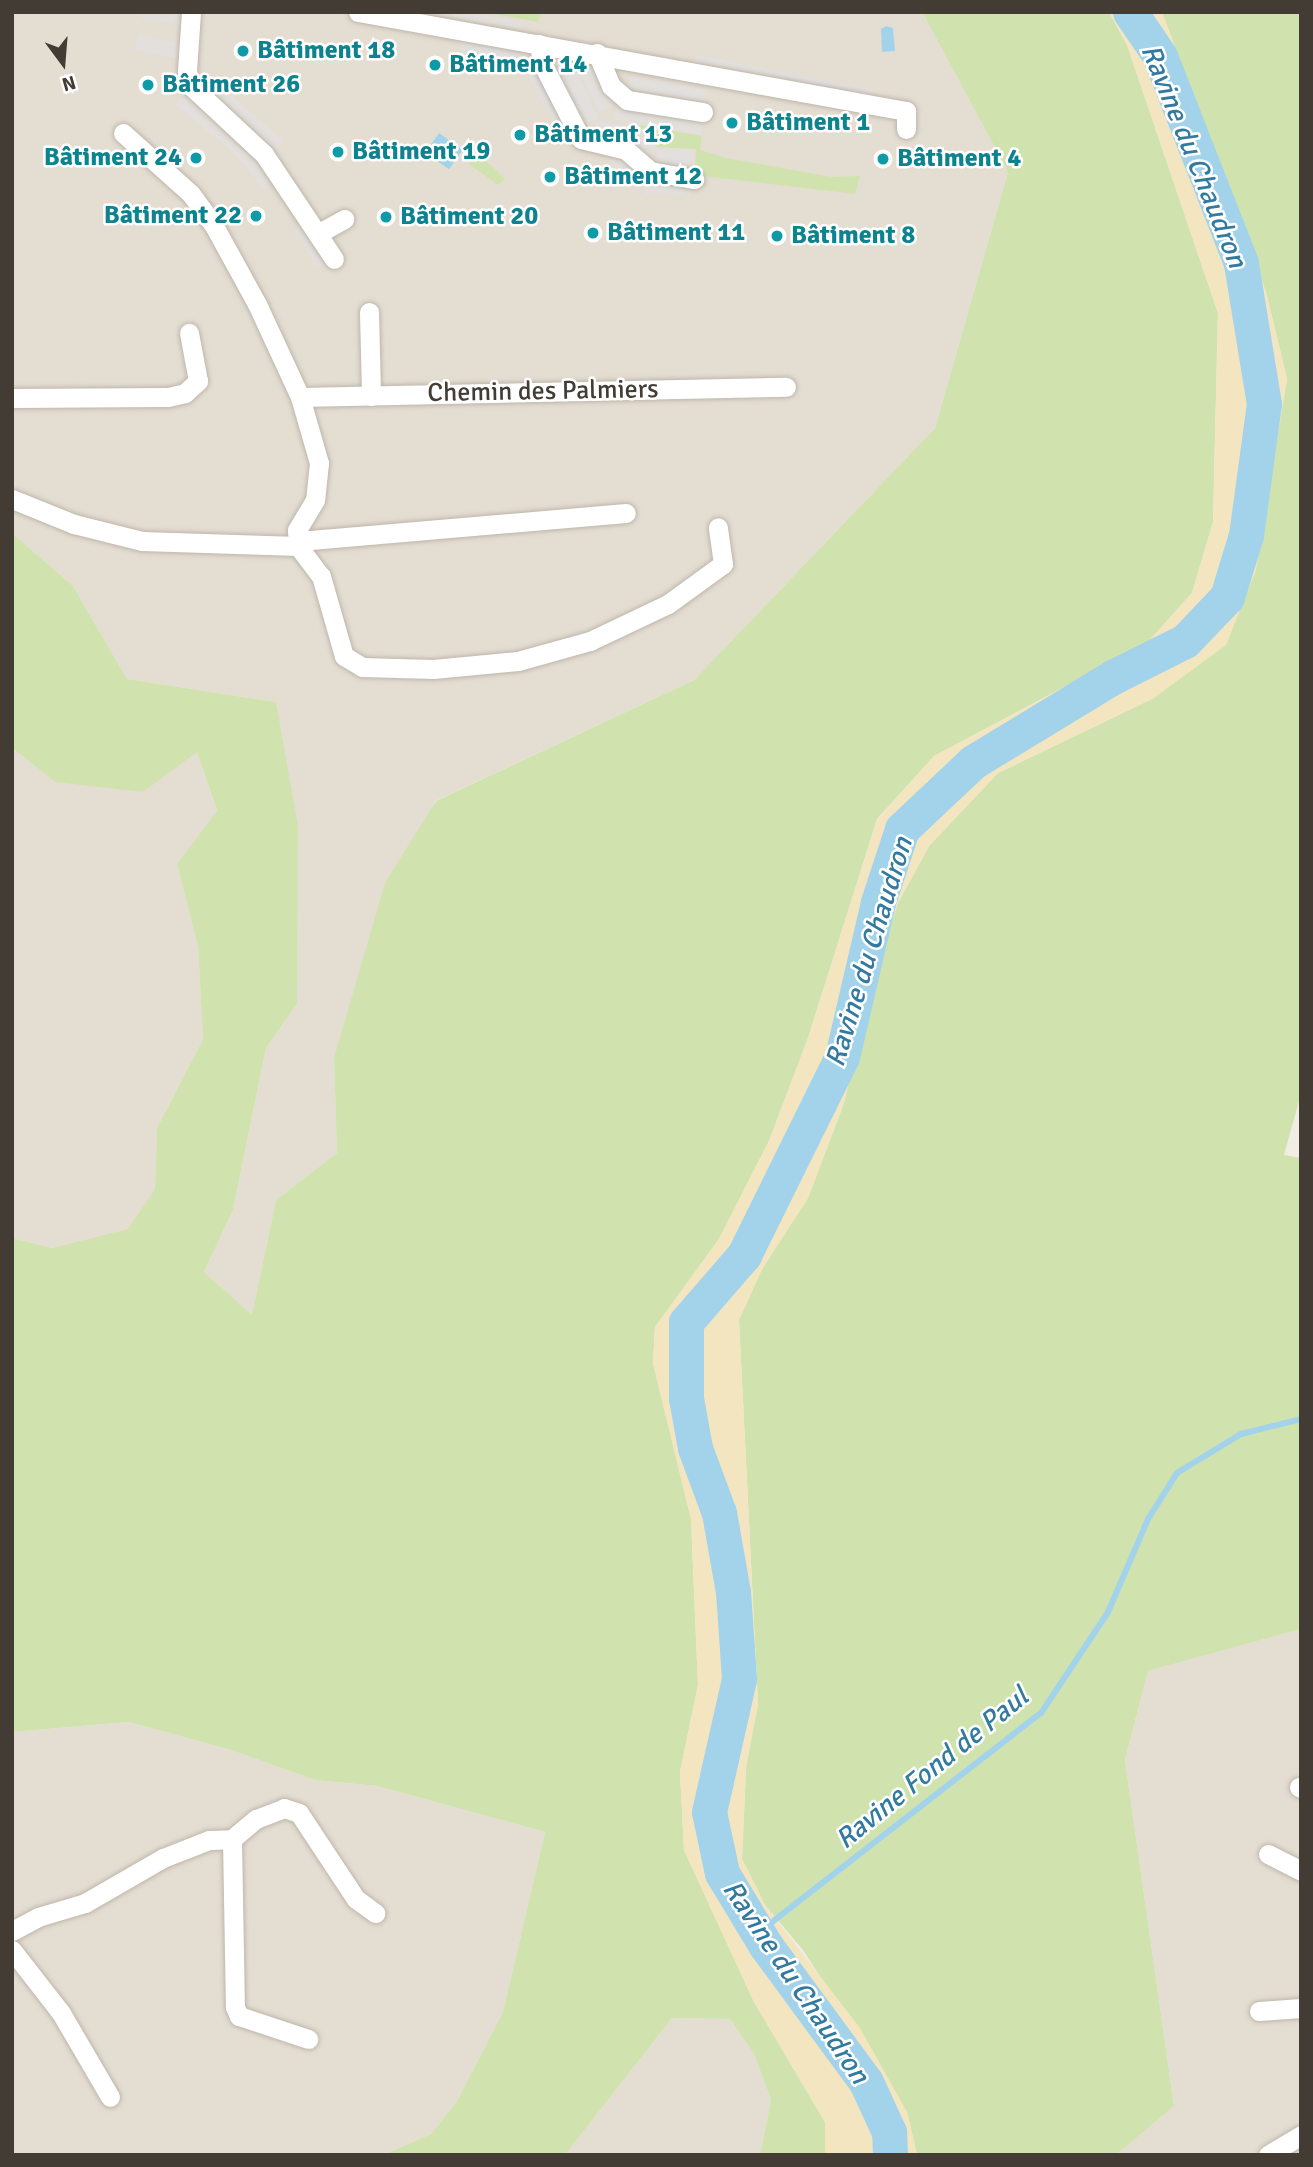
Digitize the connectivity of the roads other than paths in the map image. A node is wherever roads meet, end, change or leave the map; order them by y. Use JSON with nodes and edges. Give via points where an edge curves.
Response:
{"nodes":[{"id":1,"x":191,"y":12,"type":"edge"},
{"id":2,"x":358,"y":12,"type":"edge"},
{"id":3,"x":539,"y":44,"type":"junction"},
{"id":4,"x":597,"y":53,"type":"junction"},
{"id":5,"x":703,"y":112,"type":"dead end"},
{"id":6,"x":906,"y":128,"type":"dead end"},
{"id":7,"x":123,"y":133,"type":"dead end"},
{"id":8,"x":694,"y":179,"type":"dead end"},
{"id":9,"x":344,"y":219,"type":"dead end"},
{"id":10,"x":319,"y":233,"type":"junction"},
{"id":11,"x":334,"y":259,"type":"dead end"},
{"id":12,"x":369,"y":312,"type":"dead end"},
{"id":13,"x":189,"y":333,"type":"dead end"},
{"id":14,"x":786,"y":387,"type":"dead end"},
{"id":15,"x":371,"y":396,"type":"junction"},
{"id":16,"x":300,"y":397,"type":"junction"},
{"id":17,"x":12,"y":398,"type":"edge"},
{"id":18,"x":12,"y":499,"type":"edge"},
{"id":19,"x":626,"y":513,"type":"dead end"},
{"id":20,"x":718,"y":527,"type":"dead end"},
{"id":21,"x":299,"y":543,"type":"junction"},
{"id":22,"x":232,"y":1839,"type":"junction"},
{"id":23,"x":1268,"y":1854,"type":"dead end"},
{"id":24,"x":1301,"y":1871,"type":"edge"},
{"id":25,"x":375,"y":1913,"type":"dead end"},
{"id":26,"x":12,"y":1931,"type":"edge"},
{"id":27,"x":12,"y":1950,"type":"edge"},
{"id":28,"x":1301,"y":2008,"type":"edge"},
{"id":29,"x":1259,"y":2011,"type":"dead end"},
{"id":30,"x":308,"y":2039,"type":"dead end"},
{"id":31,"x":110,"y":2097,"type":"dead end"},
{"id":32,"x":1301,"y":2135,"type":"edge"},
{"id":33,"x":1268,"y":2155,"type":"edge"}],
"edges":[{"from":1,"to":10,"type":"street","via":[[187,71],[191,86],[264,153]]},
{"from":2,"to":3,"type":"street"},
{"from":3,"to":4,"type":"street"},
{"from":3,"to":8,"type":"street","via":[[542,63],[581,139],[626,150],[650,171]]},
{"from":4,"to":5,"type":"street","via":[[611,86],[627,100]]},
{"from":4,"to":6,"type":"street","via":[[906,111]]},
{"from":7,"to":16,"type":"street","via":[[191,194],[213,224]]},
{"from":9,"to":10,"type":"street"},
{"from":10,"to":11,"type":"street"},
{"from":12,"to":15,"type":"street"},
{"from":13,"to":17,"type":"street","via":[[198,381],[185,393],[168,397]]},
{"from":14,"to":15,"type":"street","name":"Chemin des Palmiers"},
{"from":15,"to":16,"type":"street","name":"Chemin des Palmiers"},
{"from":16,"to":21,"type":"street","via":[[319,463],[315,500],[297,530]]},
{"from":18,"to":21,"type":"street","via":[[74,524],[142,541]]},
{"from":19,"to":21,"type":"street"},
{"from":20,"to":21,"type":"street","via":[[723,564],[668,604],[590,642],[518,661],[433,669],[362,667],[344,656],[321,576]]},
{"from":22,"to":25,"type":"street","via":[[256,1819],[284,1808],[299,1812],[356,1899]]},
{"from":22,"to":26,"type":"street","via":[[209,1840],[163,1858],[85,1903],[38,1917]]},
{"from":22,"to":30,"type":"street","via":[[235,2007],[239,2016]]},
{"from":23,"to":24,"type":"street"},
{"from":27,"to":31,"type":"street","via":[[61,2013]]},
{"from":28,"to":29,"type":"street"},
{"from":32,"to":33,"type":"street"}]}
